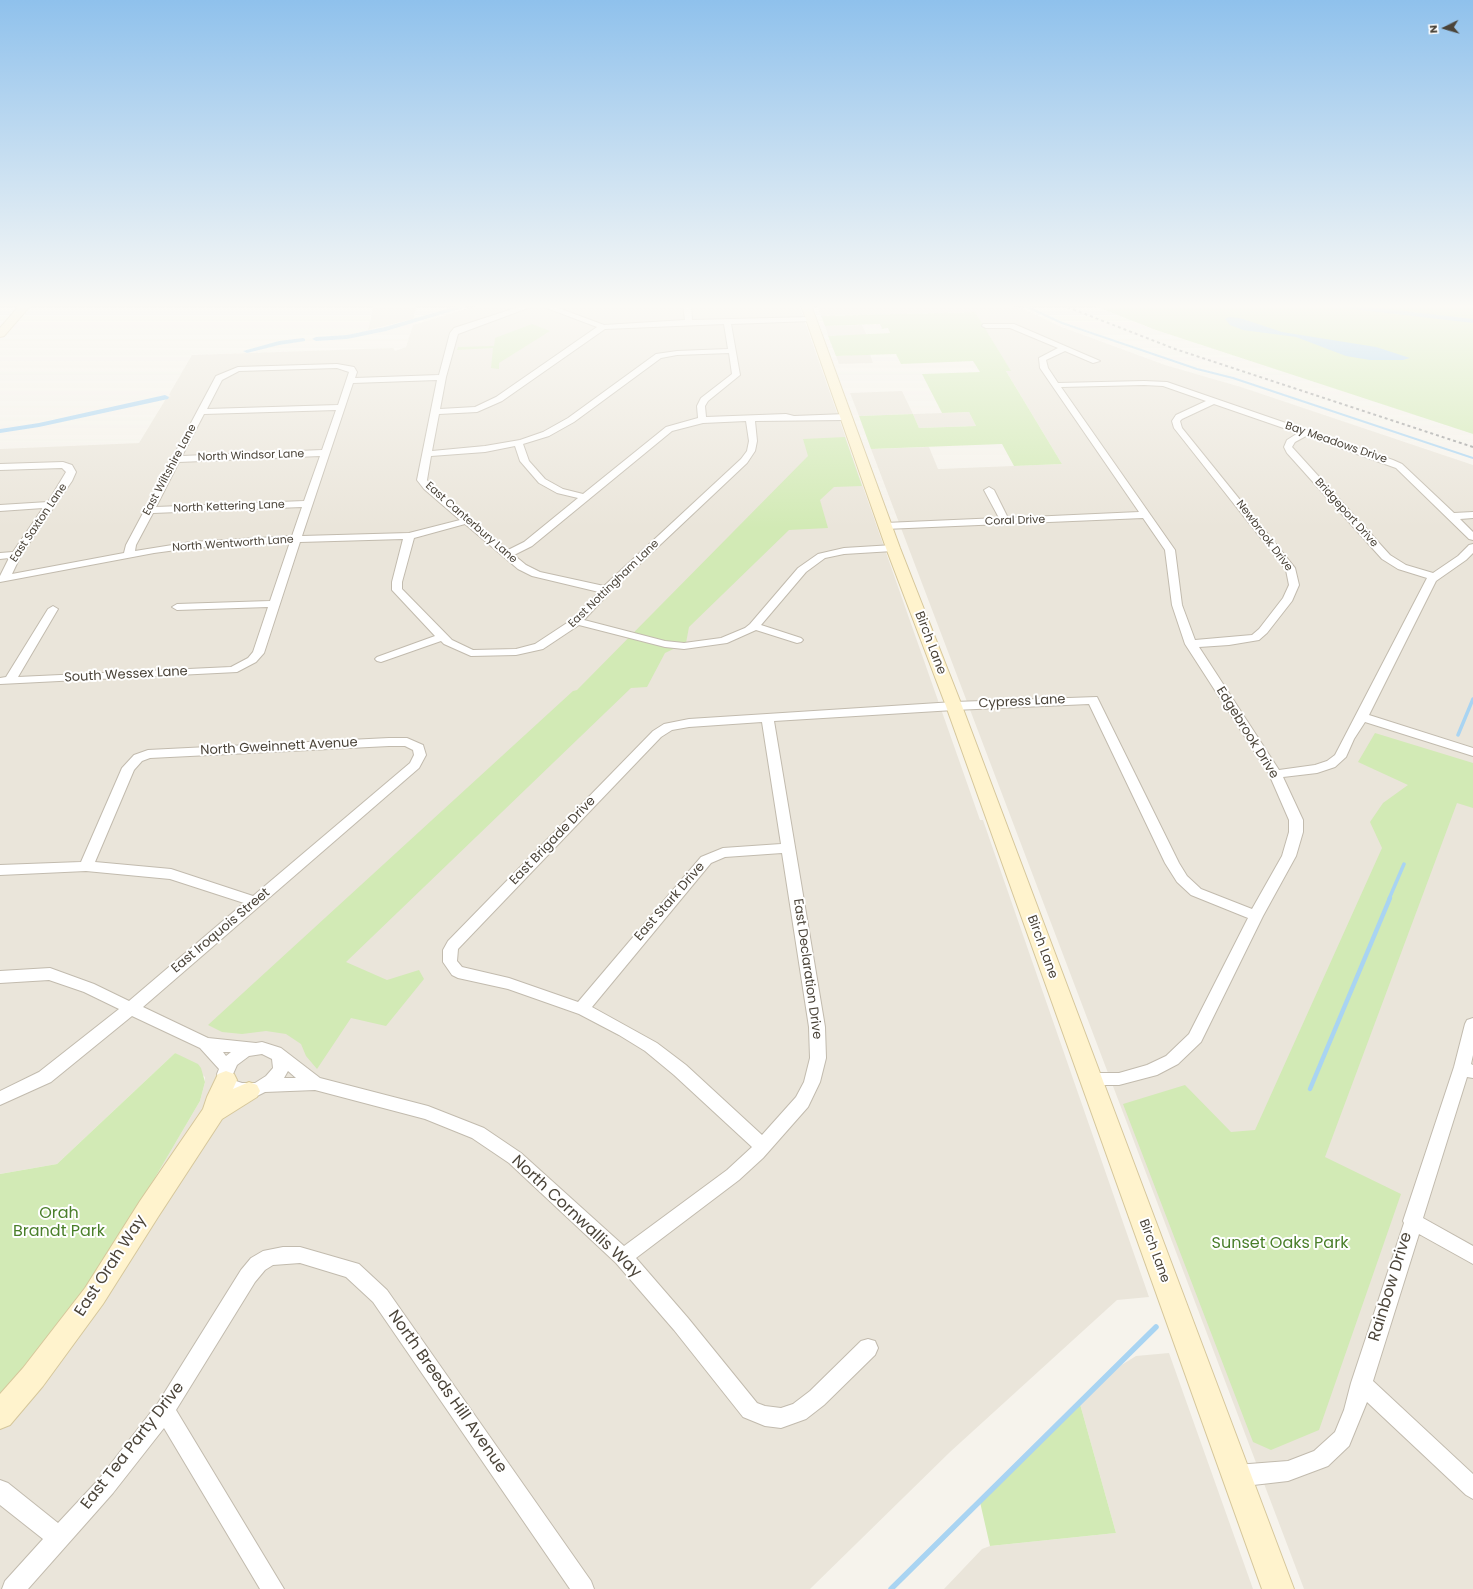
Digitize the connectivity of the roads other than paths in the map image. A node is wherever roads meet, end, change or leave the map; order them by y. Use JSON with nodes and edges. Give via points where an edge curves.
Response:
{"nodes":[{"id":1,"x":218,"y":379,"type":"edge"},
{"id":2,"x":392,"y":379,"type":"edge"},
{"id":3,"x":442,"y":379,"type":"edge"},
{"id":4,"x":528,"y":379,"type":"edge"},
{"id":5,"x":627,"y":379,"type":"edge"},
{"id":6,"x":731,"y":379,"type":"edge"},
{"id":7,"x":833,"y":379,"type":"edge"},
{"id":8,"x":1052,"y":379,"type":"edge"},
{"id":9,"x":350,"y":381,"type":"joint"},
{"id":10,"x":1056,"y":385,"type":"junction"},
{"id":11,"x":1214,"y":401,"type":"junction"},
{"id":12,"x":342,"y":407,"type":"junction"},
{"id":13,"x":202,"y":412,"type":"junction"},
{"id":14,"x":435,"y":412,"type":"junction"},
{"id":15,"x":845,"y":414,"type":"junction"},
{"id":16,"x":750,"y":418,"type":"junction"},
{"id":17,"x":703,"y":420,"type":"junction"},
{"id":18,"x":1306,"y":433,"type":"junction"},
{"id":19,"x":518,"y":443,"type":"junction"},
{"id":20,"x":325,"y":453,"type":"junction"},
{"id":21,"x":426,"y":454,"type":"junction"},
{"id":22,"x":177,"y":458,"type":"junction"},
{"id":23,"x":0,"y":467,"type":"edge"},
{"id":24,"x":989,"y":490,"type":"dead end"},
{"id":25,"x":586,"y":497,"type":"junction"},
{"id":26,"x":308,"y":504,"type":"junction"},
{"id":27,"x":51,"y":505,"type":"junction"},
{"id":28,"x":0,"y":508,"type":"edge"},
{"id":29,"x":150,"y":510,"type":"junction"},
{"id":30,"x":1145,"y":515,"type":"junction"},
{"id":31,"x":1473,"y":515,"type":"edge"},
{"id":32,"x":1452,"y":516,"type":"junction"},
{"id":33,"x":466,"y":521,"type":"junction"},
{"id":34,"x":1005,"y":521,"type":"junction"},
{"id":35,"x":885,"y":526,"type":"junction"},
{"id":36,"x":409,"y":536,"type":"junction"},
{"id":37,"x":1473,"y":537,"type":"edge"},
{"id":38,"x":296,"y":539,"type":"junction"},
{"id":39,"x":1473,"y":547,"type":"edge"},
{"id":40,"x":893,"y":548,"type":"junction"},
{"id":41,"x":16,"y":555,"type":"junction"},
{"id":42,"x":129,"y":555,"type":"junction"},
{"id":43,"x":507,"y":555,"type":"junction"},
{"id":44,"x":0,"y":556,"type":"edge"},
{"id":45,"x":1434,"y":577,"type":"junction"},
{"id":46,"x":2,"y":579,"type":"edge"},
{"id":47,"x":606,"y":590,"type":"junction"},
{"id":48,"x":274,"y":604,"type":"junction"},
{"id":49,"x":177,"y":608,"type":"dead end"},
{"id":50,"x":53,"y":609,"type":"dead end"},
{"id":51,"x":577,"y":621,"type":"junction"},
{"id":52,"x":754,"y":626,"type":"junction"},
{"id":53,"x":442,"y":637,"type":"junction"},
{"id":54,"x":797,"y":640,"type":"dead end"},
{"id":55,"x":1191,"y":644,"type":"junction"},
{"id":56,"x":381,"y":659,"type":"dead end"},
{"id":57,"x":5,"y":681,"type":"edge"},
{"id":58,"x":954,"y":706,"type":"junction"},
{"id":59,"x":1362,"y":717,"type":"junction"},
{"id":60,"x":767,"y":718,"type":"junction"},
{"id":61,"x":668,"y":727,"type":"joint"},
{"id":62,"x":419,"y":748,"type":"joint"},
{"id":63,"x":1473,"y":752,"type":"edge"},
{"id":64,"x":1275,"y":774,"type":"junction"},
{"id":65,"x":788,"y":848,"type":"junction"},
{"id":66,"x":86,"y":866,"type":"junction"},
{"id":67,"x":0,"y":870,"type":"edge"},
{"id":68,"x":255,"y":902,"type":"junction"},
{"id":69,"x":1256,"y":916,"type":"junction"},
{"id":70,"x":0,"y":977,"type":"edge"},
{"id":71,"x":131,"y":1008,"type":"junction"},
{"id":72,"x":581,"y":1009,"type":"junction"},
{"id":73,"x":1473,"y":1024,"type":"edge"},
{"id":74,"x":206,"y":1044,"type":"junction"},
{"id":75,"x":253,"y":1049,"type":"junction"},
{"id":76,"x":280,"y":1056,"type":"junction"},
{"id":77,"x":1467,"y":1069,"type":"edge"},
{"id":78,"x":226,"y":1074,"type":"junction"},
{"id":79,"x":1091,"y":1079,"type":"junction"},
{"id":80,"x":315,"y":1083,"type":"junction"},
{"id":81,"x":256,"y":1088,"type":"junction"},
{"id":82,"x":2,"y":1097,"type":"edge"},
{"id":83,"x":214,"y":1112,"type":"junction"},
{"id":84,"x":763,"y":1146,"type":"junction"},
{"id":85,"x":1412,"y":1221,"type":"junction"},
{"id":86,"x":1473,"y":1256,"type":"edge"},
{"id":87,"x":270,"y":1257,"type":"joint"},
{"id":88,"x":623,"y":1257,"type":"junction"},
{"id":89,"x":868,"y":1348,"type":"dead end"},
{"id":90,"x":1361,"y":1383,"type":"junction"},
{"id":91,"x":165,"y":1410,"type":"junction"},
{"id":92,"x":0,"y":1415,"type":"edge"},
{"id":93,"x":1236,"y":1476,"type":"junction"},
{"id":94,"x":1473,"y":1488,"type":"edge"},
{"id":95,"x":0,"y":1491,"type":"edge"},
{"id":96,"x":59,"y":1538,"type":"junction"},
{"id":97,"x":13,"y":1589,"type":"edge"},
{"id":98,"x":273,"y":1589,"type":"edge"},
{"id":99,"x":583,"y":1589,"type":"edge"},
{"id":100,"x":1278,"y":1589,"type":"edge"}],
"edges":[{"from":1,"to":13,"type":"street","name":"East Wiltshire Lane"},
{"from":2,"to":9,"type":"street"},
{"from":3,"to":14,"type":"street","name":"East Canterbury Lane"},
{"from":4,"to":14,"type":"street","via":[[499,399],[477,409]]},
{"from":5,"to":19,"type":"street","via":[[571,420],[546,434]]},
{"from":6,"to":17,"type":"street","via":[[704,400],[701,406]]},
{"from":7,"to":15,"type":"street","name":"Birch Lane"},
{"from":8,"to":10,"type":"street","name":"Edgebrook Drive"},
{"from":9,"to":12,"type":"street"},
{"from":10,"to":11,"type":"street","name":"Bay Meadows Drive","via":[[1153,383],[1179,388]]},
{"from":10,"to":30,"type":"street","name":"Edgebrook Drive"},
{"from":11,"to":18,"type":"street","name":"Bay Meadows Drive"},
{"from":11,"to":55,"type":"street","name":"Newbrook Drive","via":[[1179,417],[1176,421],[1178,428],[1291,570],[1294,585],[1284,604],[1255,638]]},
{"from":12,"to":13,"type":"street"},
{"from":12,"to":20,"type":"street"},
{"from":13,"to":22,"type":"street","name":"East Wiltshire Lane"},
{"from":14,"to":21,"type":"street","name":"East Canterbury Lane"},
{"from":15,"to":16,"type":"street","via":[[794,419]]},
{"from":15,"to":35,"type":"street","name":"Birch Lane"},
{"from":16,"to":17,"type":"street"},
{"from":16,"to":47,"type":"street","name":"East Nottingham Lane","via":[[753,441],[751,452],[744,461]]},
{"from":17,"to":25,"type":"street","via":[[670,429]]},
{"from":18,"to":32,"type":"street","name":"Bay Meadows Drive","via":[[1399,466]]},
{"from":18,"to":45,"type":"street","name":"Bridgeport Drive","via":[[1291,440],[1288,447],[1290,452],[1386,557],[1402,567]]},
{"from":19,"to":21,"type":"street","via":[[485,449]]},
{"from":19,"to":25,"type":"street","via":[[525,461],[542,481],[560,491]]},
{"from":20,"to":22,"type":"street","name":"North Windsor Lane"},
{"from":20,"to":26,"type":"street"},
{"from":21,"to":33,"type":"street","name":"East Canterbury Lane","via":[[422,480]]},
{"from":22,"to":29,"type":"street","name":"East Wiltshire Lane"},
{"from":23,"to":27,"type":"street","name":"East Saxton Lane","via":[[54,464],[69,467],[71,472],[67,481]]},
{"from":24,"to":34,"type":"street"},
{"from":25,"to":43,"type":"street","via":[[528,544]]},
{"from":26,"to":29,"type":"street","name":"North Kettering Lane"},
{"from":26,"to":38,"type":"street"},
{"from":27,"to":28,"type":"street"},
{"from":27,"to":41,"type":"street","name":"East Saxton Lane"},
{"from":29,"to":42,"type":"street","name":"East Wiltshire Lane","via":[[131,545]]},
{"from":30,"to":34,"type":"street","name":"Coral Drive"},
{"from":30,"to":55,"type":"street","name":"Edgebrook Drive","via":[[1170,550],[1177,605]]},
{"from":31,"to":32,"type":"street"},
{"from":32,"to":37,"type":"street","name":"Bay Meadows Drive"},
{"from":33,"to":36,"type":"street","name":"North Wentworth Lane"},
{"from":33,"to":43,"type":"street","name":"East Canterbury Lane"},
{"from":34,"to":35,"type":"street","name":"Coral Drive"},
{"from":35,"to":40,"type":"street","name":"Birch Lane"},
{"from":36,"to":38,"type":"street","name":"North Wentworth Lane"},
{"from":36,"to":53,"type":"street","name":"East Nottingham Lane","via":[[397,590]]},
{"from":38,"to":42,"type":"street","name":"North Wentworth Lane","via":[[191,544]]},
{"from":38,"to":48,"type":"street"},
{"from":39,"to":45,"type":"street","via":[[1462,558]]},
{"from":40,"to":52,"type":"street","via":[[844,551],[822,556],[802,570]]},
{"from":40,"to":58,"type":"street","name":"Birch Lane"},
{"from":41,"to":44,"type":"street"},
{"from":41,"to":46,"type":"street","name":"East Saxton Lane"},
{"from":42,"to":46,"type":"street","name":"North Wentworth Lane"},
{"from":43,"to":47,"type":"street","name":"East Canterbury Lane","via":[[536,574]]},
{"from":45,"to":59,"type":"street"},
{"from":47,"to":51,"type":"street","name":"East Nottingham Lane"},
{"from":48,"to":49,"type":"street"},
{"from":48,"to":57,"type":"street","name":"South Wessex Lane","via":[[258,653],[250,662],[233,670]]},
{"from":50,"to":57,"type":"street"},
{"from":51,"to":52,"type":"street","via":[[665,644],[684,646],[723,641]]},
{"from":51,"to":53,"type":"street","name":"East Nottingham Lane","via":[[539,647],[516,652],[471,653]]},
{"from":52,"to":54,"type":"street"},
{"from":53,"to":56,"type":"street"},
{"from":55,"to":64,"type":"street","name":"Edgebrook Drive"},
{"from":58,"to":60,"type":"street","name":"Cypress Lane"},
{"from":58,"to":69,"type":"street","name":"Cypress Lane","via":[[1094,700],[1172,863],[1182,878],[1196,892]]},
{"from":58,"to":79,"type":"street","name":"Birch Lane"},
{"from":59,"to":63,"type":"street"},
{"from":59,"to":64,"type":"street","via":[[1340,757],[1331,764],[1317,769]]},
{"from":60,"to":61,"type":"street","name":"Cypress Lane","via":[[689,723]]},
{"from":60,"to":65,"type":"street","name":"East Declaration Drive"},
{"from":61,"to":72,"type":"street","name":"East Brigade Drive","via":[[657,734],[450,950],[452,966],[463,974],[516,986]]},
{"from":62,"to":66,"type":"street","name":"North Gweinnett Avenue","via":[[407,742],[389,742],[148,754],[138,758],[128,768]]},
{"from":62,"to":68,"type":"street","name":"East Iroquois Street","via":[[420,755],[415,765]]},
{"from":64,"to":69,"type":"street","name":"Edgebrook Drive","via":[[1296,820],[1296,832],[1289,856]]},
{"from":65,"to":72,"type":"street","name":"East Stark Drive","via":[[723,853],[706,860]]},
{"from":65,"to":84,"type":"street","name":"East Declaration Drive","via":[[817,1027],[818,1058],[812,1082],[802,1102]]},
{"from":66,"to":67,"type":"street"},
{"from":66,"to":68,"type":"street","via":[[171,874]]},
{"from":68,"to":71,"type":"street","name":"East Iroquois Street"},
{"from":69,"to":79,"type":"street","name":"Edgebrook Drive","via":[[1196,1038],[1172,1060],[1151,1070],[1119,1079]]},
{"from":70,"to":71,"type":"street","via":[[50,974],[89,988]]},
{"from":71,"to":74,"type":"street"},
{"from":71,"to":82,"type":"street","name":"East Iroquois Street","via":[[45,1077]]},
{"from":72,"to":84,"type":"street","via":[[651,1047]]},
{"from":73,"to":77,"type":"street","name":"Rainbow Drive"},
{"from":74,"to":75,"type":"street"},
{"from":74,"to":78,"type":"street"},
{"from":75,"to":76,"type":"street","via":[[270,1049]]},
{"from":75,"to":78,"type":"street","via":[[237,1055]]},
{"from":76,"to":80,"type":"street","name":"North Cornwallis Way"},
{"from":76,"to":81,"type":"street","via":[[281,1069],[277,1075]]},
{"from":77,"to":85,"type":"street","name":"Rainbow Drive"},
{"from":78,"to":81,"type":"street","via":[[234,1088]]},
{"from":78,"to":83,"type":"street","name":"East Orah Way"},
{"from":79,"to":93,"type":"street","name":"Birch Lane"},
{"from":80,"to":81,"type":"street","name":"North Cornwallis Way"},
{"from":80,"to":88,"type":"street","name":"North Cornwallis Way","via":[[428,1113],[478,1133],[515,1158]]},
{"from":81,"to":83,"type":"street","name":"East Orah Way"},
{"from":83,"to":92,"type":"street","name":"East Orah Way","via":[[149,1208],[94,1296]]},
{"from":84,"to":88,"type":"street","name":"East Declaration Drive","via":[[733,1175]]},
{"from":85,"to":86,"type":"street"},
{"from":85,"to":90,"type":"street","name":"Rainbow Drive"},
{"from":87,"to":91,"type":"street","name":"East Tea Party Drive","via":[[258,1264],[248,1276]]},
{"from":87,"to":99,"type":"street","name":"North Breeds Hill Avenue","via":[[283,1254],[300,1255],[352,1270],[380,1296]]},
{"from":88,"to":89,"type":"street","name":"North Cornwallis Way","via":[[750,1410],[766,1416],[782,1418],[799,1412]]},
{"from":90,"to":93,"type":"street","name":"Rainbow Drive","via":[[1342,1439],[1321,1459],[1288,1471]]},
{"from":90,"to":94,"type":"street"},
{"from":91,"to":96,"type":"street","name":"East Tea Party Drive","via":[[106,1486]]},
{"from":91,"to":98,"type":"street"},
{"from":93,"to":100,"type":"street","name":"Birch Lane"},
{"from":95,"to":96,"type":"street"},
{"from":96,"to":97,"type":"street","name":"East Tea Party Drive"}]}
